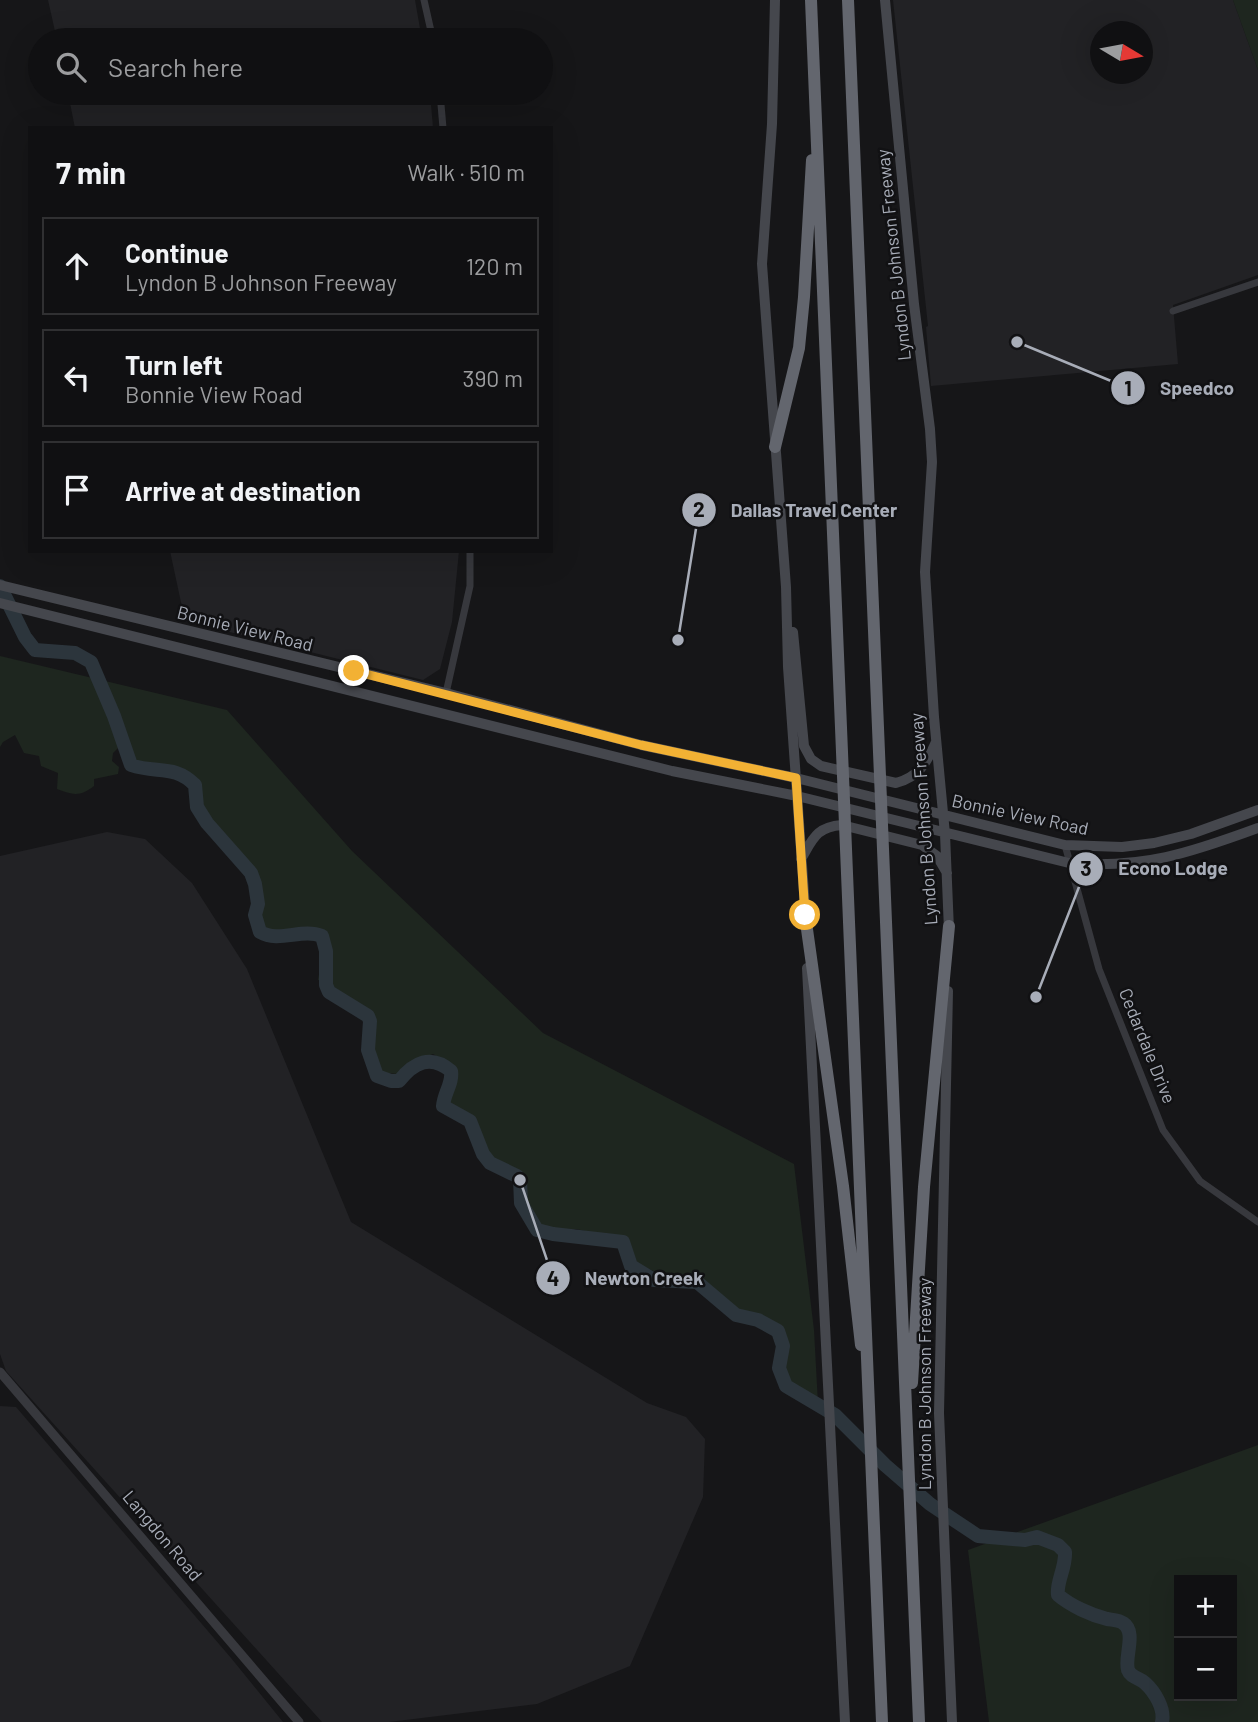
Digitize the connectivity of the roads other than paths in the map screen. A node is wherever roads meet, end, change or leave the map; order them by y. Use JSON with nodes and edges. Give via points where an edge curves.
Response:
{"nodes":[{"id":1,"x":424,"y":0,"type":"edge"},
{"id":2,"x":775,"y":0,"type":"edge"},
{"id":3,"x":811,"y":0,"type":"edge"},
{"id":4,"x":848,"y":0,"type":"edge"},
{"id":5,"x":886,"y":0,"type":"edge"},
{"id":6,"x":430,"y":28,"type":"edge"},
{"id":7,"x":816,"y":100,"type":"junction"},
{"id":8,"x":441,"y":105,"type":"edge"},
{"id":9,"x":443,"y":126,"type":"edge"},
{"id":10,"x":1258,"y":282,"type":"edge"},
{"id":11,"x":1173,"y":311,"type":"dead end"},
{"id":12,"x":775,"y":447,"type":"junction"},
{"id":13,"x":470,"y":553,"type":"edge"},
{"id":14,"x":0,"y":585,"type":"edge"},
{"id":15,"x":786,"y":587,"type":"junction"},
{"id":16,"x":0,"y":603,"type":"edge"},
{"id":17,"x":446,"y":693,"type":"junction"},
{"id":18,"x":441,"y":712,"type":"junction"},
{"id":19,"x":936,"y":741,"type":"junction"},
{"id":20,"x":676,"y":754,"type":"junction"},
{"id":21,"x":672,"y":771,"type":"junction"},
{"id":22,"x":796,"y":778,"type":"junction"},
{"id":23,"x":797,"y":796,"type":"junction"},
{"id":24,"x":1258,"y":810,"type":"edge"},
{"id":25,"x":943,"y":815,"type":"junction"},
{"id":26,"x":1258,"y":828,"type":"edge"},
{"id":27,"x":1197,"y":832,"type":"junction"},
{"id":28,"x":945,"y":834,"type":"junction"},
{"id":29,"x":1065,"y":845,"type":"junction"},
{"id":30,"x":1196,"y":851,"type":"junction"},
{"id":31,"x":801,"y":860,"type":"junction"},
{"id":32,"x":1069,"y":863,"type":"junction"},
{"id":33,"x":947,"y":874,"type":"junction"},
{"id":34,"x":805,"y":915,"type":"junction"},
{"id":35,"x":949,"y":926,"type":"junction"},
{"id":36,"x":1258,"y":1222,"type":"edge"},
{"id":37,"x":0,"y":1372,"type":"edge"},
{"id":38,"x":871,"y":1418,"type":"junction"},
{"id":39,"x":908,"y":1449,"type":"junction"},
{"id":40,"x":299,"y":1722,"type":"edge"},
{"id":41,"x":845,"y":1722,"type":"edge"},
{"id":42,"x":882,"y":1722,"type":"edge"},
{"id":43,"x":919,"y":1722,"type":"edge"},
{"id":44,"x":952,"y":1722,"type":"edge"}],
"edges":[{"from":1,"to":6,"type":"street"},
{"from":2,"to":12,"type":"main road","via":[[762,264]]},
{"from":3,"to":7,"type":"highway"},
{"from":4,"to":39,"type":"highway","name":"Lyndon B Johnson Freeway"},
{"from":5,"to":19,"type":"main road","name":"Lyndon B Johnson Freeway","via":[[930,429],[925,572]]},
{"from":7,"to":12,"type":"highway","via":[[799,348]]},
{"from":7,"to":38,"type":"highway"},
{"from":8,"to":9,"type":"street"},
{"from":10,"to":11,"type":"street"},
{"from":12,"to":15,"type":"main road"},
{"from":13,"to":17,"type":"street","via":[[470,586]]},
{"from":14,"to":17,"type":"main road","name":"Bonnie View Road"},
{"from":15,"to":19,"type":"main road","via":[[804,746],[811,759],[829,769],[896,783],[918,772]]},
{"from":15,"to":22,"type":"main road"},
{"from":16,"to":18,"type":"main road","name":"Bonnie View Road"},
{"from":17,"to":18,"type":"main road"},
{"from":17,"to":20,"type":"main road","name":"Bonnie View Road"},
{"from":18,"to":21,"type":"main road","name":"Bonnie View Road"},
{"from":19,"to":25,"type":"main road","name":"Lyndon B Johnson Freeway"},
{"from":20,"to":21,"type":"main road"},
{"from":20,"to":22,"type":"main road","name":"Bonnie View Road"},
{"from":21,"to":23,"type":"main road","name":"Bonnie View Road"},
{"from":22,"to":23,"type":"main road"},
{"from":22,"to":25,"type":"main road","name":"Bonnie View Road"},
{"from":23,"to":28,"type":"main road","name":"Bonnie View Road"},
{"from":23,"to":31,"type":"main road"},
{"from":24,"to":27,"type":"main road","name":"Bonnie View Road"},
{"from":25,"to":28,"type":"main road","name":"Lyndon B Johnson Freeway"},
{"from":25,"to":29,"type":"main road","name":"Bonnie View Road"},
{"from":26,"to":30,"type":"main road","name":"Bonnie View Road"},
{"from":27,"to":29,"type":"main road","name":"Bonnie View Road","via":[[1133,846]]},
{"from":27,"to":30,"type":"main road"},
{"from":28,"to":32,"type":"main road","name":"Bonnie View Road"},
{"from":28,"to":33,"type":"main road","name":"Lyndon B Johnson Freeway"},
{"from":29,"to":32,"type":"street","name":"Cedardale Drive"},
{"from":30,"to":32,"type":"main road","name":"Bonnie View Road","via":[[1129,863]]},
{"from":31,"to":33,"type":"main road","via":[[814,836],[842,825],[922,845],[937,856]]},
{"from":31,"to":34,"type":"main road"},
{"from":32,"to":36,"type":"street","name":"Cedardale Drive","via":[[1099,969],[1163,1130],[1200,1181]]},
{"from":33,"to":35,"type":"main road","name":"Lyndon B Johnson Freeway"},
{"from":34,"to":38,"type":"highway"},
{"from":34,"to":41,"type":"main road"},
{"from":35,"to":39,"type":"highway","via":[[924,1187]]},
{"from":35,"to":44,"type":"main road","name":"Lyndon B Johnson Freeway","via":[[939,1413]]},
{"from":37,"to":40,"type":"street","name":"Langdon Road"},
{"from":38,"to":42,"type":"highway"},
{"from":39,"to":43,"type":"highway","name":"Lyndon B Johnson Freeway"}]}
